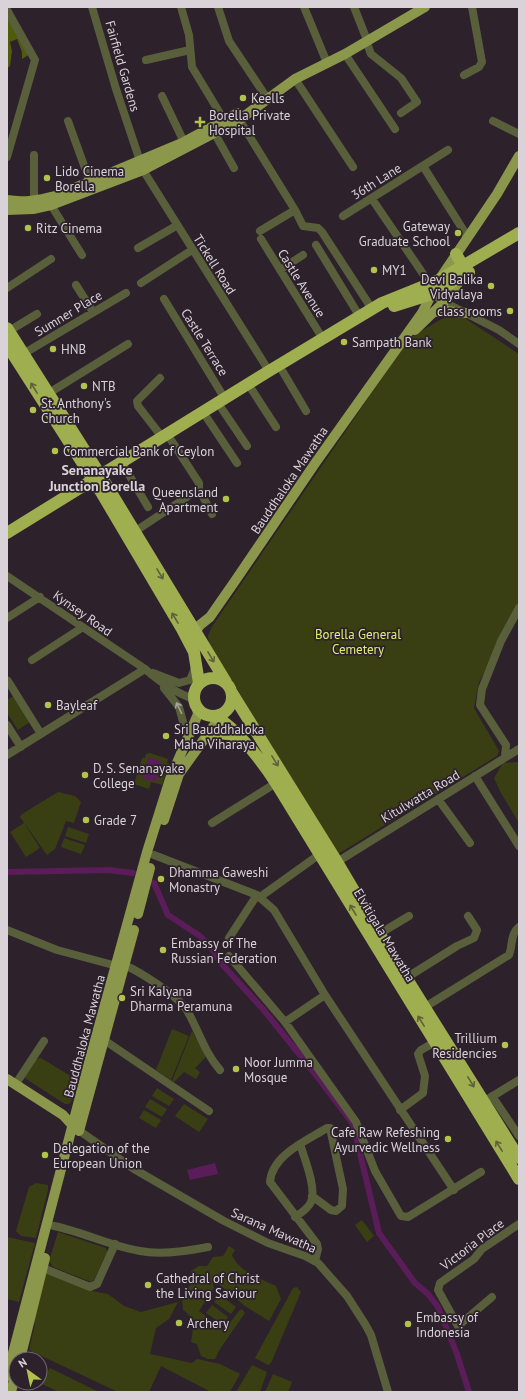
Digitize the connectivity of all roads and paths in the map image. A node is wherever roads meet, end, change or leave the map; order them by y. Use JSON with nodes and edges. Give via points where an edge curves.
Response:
{"nodes":[{"id":1,"x":92,"y":7,"type":"edge"},
{"id":2,"x":181,"y":7,"type":"edge"},
{"id":3,"x":218,"y":7,"type":"edge"},
{"id":4,"x":304,"y":7,"type":"edge"},
{"id":5,"x":354,"y":7,"type":"edge"},
{"id":6,"x":412,"y":7,"type":"edge"},
{"id":7,"x":425,"y":7,"type":"edge"},
{"id":8,"x":472,"y":7,"type":"edge"},
{"id":9,"x":7,"y":10,"type":"edge"},
{"id":10,"x":365,"y":38,"type":"junction"},
{"id":11,"x":190,"y":50,"type":"junction"},
{"id":12,"x":345,"y":54,"type":"junction"},
{"id":13,"x":325,"y":58,"type":"junction"},
{"id":14,"x":146,"y":60,"type":"dead end"},
{"id":15,"x":464,"y":75,"type":"dead end"},
{"id":16,"x":295,"y":79,"type":"junction"},
{"id":17,"x":265,"y":95,"type":"junction"},
{"id":18,"x":162,"y":96,"type":"dead end"},
{"id":19,"x":401,"y":113,"type":"dead end"},
{"id":20,"x":237,"y":117,"type":"junction"},
{"id":21,"x":224,"y":120,"type":"junction"},
{"id":22,"x":68,"y":121,"type":"dead end"},
{"id":23,"x":493,"y":122,"type":"dead end"},
{"id":24,"x":395,"y":129,"type":"dead end"},
{"id":25,"x":215,"y":134,"type":"junction"},
{"id":26,"x":519,"y":134,"type":"edge"},
{"id":27,"x":184,"y":142,"type":"junction"},
{"id":28,"x":448,"y":150,"type":"dead end"},
{"id":29,"x":34,"y":155,"type":"dead end"},
{"id":30,"x":519,"y":156,"type":"edge"},
{"id":31,"x":7,"y":158,"type":"edge"},
{"id":32,"x":141,"y":166,"type":"junction"},
{"id":33,"x":423,"y":166,"type":"junction"},
{"id":34,"x":353,"y":167,"type":"dead end"},
{"id":35,"x":234,"y":168,"type":"dead end"},
{"id":36,"x":90,"y":182,"type":"junction"},
{"id":37,"x":372,"y":199,"type":"junction"},
{"id":38,"x":7,"y":200,"type":"edge"},
{"id":39,"x":34,"y":201,"type":"junction"},
{"id":40,"x":51,"y":205,"type":"junction"},
{"id":41,"x":7,"y":210,"type":"edge"},
{"id":42,"x":294,"y":210,"type":"junction"},
{"id":43,"x":343,"y":216,"type":"dead end"},
{"id":44,"x":176,"y":226,"type":"junction"},
{"id":45,"x":519,"y":233,"type":"edge"},
{"id":46,"x":467,"y":236,"type":"junction"},
{"id":47,"x":519,"y":241,"type":"edge"},
{"id":48,"x":316,"y":246,"type":"dead end"},
{"id":49,"x":138,"y":248,"type":"dead end"},
{"id":50,"x":192,"y":250,"type":"junction"},
{"id":51,"x":456,"y":254,"type":"junction"},
{"id":52,"x":82,"y":255,"type":"dead end"},
{"id":53,"x":303,"y":255,"type":"dead end"},
{"id":54,"x":51,"y":259,"type":"dead end"},
{"id":55,"x":465,"y":269,"type":"junction"},
{"id":56,"x":280,"y":270,"type":"junction"},
{"id":57,"x":141,"y":282,"type":"dead end"},
{"id":58,"x":76,"y":285,"type":"dead end"},
{"id":59,"x":434,"y":286,"type":"junction"},
{"id":60,"x":7,"y":288,"type":"edge"},
{"id":61,"x":126,"y":293,"type":"dead end"},
{"id":62,"x":164,"y":299,"type":"dead end"},
{"id":63,"x":444,"y":302,"type":"junction"},
{"id":64,"x":372,"y":309,"type":"junction"},
{"id":65,"x":93,"y":312,"type":"junction"},
{"id":66,"x":434,"y":312,"type":"junction"},
{"id":67,"x":466,"y":313,"type":"junction"},
{"id":68,"x":37,"y":314,"type":"dead end"},
{"id":69,"x":360,"y":317,"type":"junction"},
{"id":70,"x":8,"y":330,"type":"edge"},
{"id":71,"x":323,"y":339,"type":"junction"},
{"id":72,"x":402,"y":342,"type":"junction"},
{"id":73,"x":128,"y":344,"type":"dead end"},
{"id":74,"x":519,"y":344,"type":"edge"},
{"id":75,"x":7,"y":345,"type":"edge"},
{"id":76,"x":23,"y":354,"type":"junction"},
{"id":77,"x":268,"y":371,"type":"junction"},
{"id":78,"x":283,"y":372,"type":"junction"},
{"id":79,"x":160,"y":378,"type":"dead end"},
{"id":80,"x":252,"y":390,"type":"junction"},
{"id":81,"x":49,"y":394,"type":"junction"},
{"id":82,"x":224,"y":404,"type":"junction"},
{"id":83,"x":306,"y":411,"type":"dead end"},
{"id":84,"x":207,"y":418,"type":"junction"},
{"id":85,"x":276,"y":427,"type":"dead end"},
{"id":86,"x":167,"y":439,"type":"junction"},
{"id":87,"x":247,"y":446,"type":"dead end"},
{"id":88,"x":237,"y":463,"type":"dead end"},
{"id":89,"x":125,"y":468,"type":"junction"},
{"id":90,"x":98,"y":480,"type":"junction"},
{"id":91,"x":199,"y":487,"type":"junction"},
{"id":92,"x":148,"y":507,"type":"dead end"},
{"id":93,"x":212,"y":514,"type":"dead end"},
{"id":94,"x":134,"y":532,"type":"junction"},
{"id":95,"x":7,"y":533,"type":"edge"},
{"id":96,"x":7,"y":538,"type":"edge"},
{"id":97,"x":7,"y":576,"type":"edge"},
{"id":98,"x":40,"y":597,"type":"junction"},
{"id":99,"x":519,"y":608,"type":"edge"},
{"id":100,"x":7,"y":618,"type":"edge"},
{"id":101,"x":83,"y":627,"type":"junction"},
{"id":102,"x":195,"y":632,"type":"junction"},
{"id":103,"x":32,"y":660,"type":"dead end"},
{"id":104,"x":197,"y":662,"type":"junction"},
{"id":105,"x":145,"y":669,"type":"junction"},
{"id":106,"x":8,"y":682,"type":"edge"},
{"id":107,"x":179,"y":683,"type":"junction"},
{"id":108,"x":199,"y":684,"type":"junction"},
{"id":109,"x":229,"y":688,"type":"junction"},
{"id":110,"x":196,"y":703,"type":"junction"},
{"id":111,"x":215,"y":716,"type":"junction"},
{"id":112,"x":7,"y":726,"type":"edge"},
{"id":113,"x":41,"y":734,"type":"junction"},
{"id":114,"x":207,"y":736,"type":"junction"},
{"id":115,"x":239,"y":738,"type":"junction"},
{"id":116,"x":188,"y":740,"type":"junction"},
{"id":117,"x":21,"y":747,"type":"junction"},
{"id":118,"x":519,"y":749,"type":"edge"},
{"id":119,"x":7,"y":755,"type":"edge"},
{"id":120,"x":505,"y":757,"type":"junction"},
{"id":121,"x":475,"y":776,"type":"junction"},
{"id":122,"x":276,"y":783,"type":"junction"},
{"id":123,"x":438,"y":799,"type":"junction"},
{"id":124,"x":212,"y":823,"type":"dead end"},
{"id":125,"x":470,"y":843,"type":"dead end"},
{"id":126,"x":519,"y":846,"type":"edge"},
{"id":127,"x":154,"y":854,"type":"junction"},
{"id":128,"x":320,"y":854,"type":"junction"},
{"id":129,"x":337,"y":862,"type":"junction"},
{"id":130,"x":258,"y":896,"type":"junction"},
{"id":131,"x":409,"y":916,"type":"dead end"},
{"id":132,"x":468,"y":916,"type":"dead end"},
{"id":133,"x":519,"y":927,"type":"edge"},
{"id":134,"x":7,"y":930,"type":"edge"},
{"id":135,"x":379,"y":934,"type":"junction"},
{"id":136,"x":229,"y":938,"type":"dead end"},
{"id":137,"x":229,"y":956,"type":"dead end"},
{"id":138,"x":120,"y":965,"type":"junction"},
{"id":139,"x":406,"y":978,"type":"junction"},
{"id":140,"x":325,"y":995,"type":"junction"},
{"id":141,"x":425,"y":1007,"type":"junction"},
{"id":142,"x":285,"y":1022,"type":"junction"},
{"id":143,"x":104,"y":1040,"type":"junction"},
{"id":144,"x":44,"y":1041,"type":"dead end"},
{"id":145,"x":435,"y":1042,"type":"junction"},
{"id":146,"x":446,"y":1051,"type":"junction"},
{"id":147,"x":220,"y":1070,"type":"dead end"},
{"id":148,"x":519,"y":1080,"type":"edge"},
{"id":149,"x":11,"y":1082,"type":"edge"},
{"id":150,"x":488,"y":1099,"type":"junction"},
{"id":151,"x":208,"y":1110,"type":"dead end"},
{"id":152,"x":400,"y":1110,"type":"junction"},
{"id":153,"x":76,"y":1128,"type":"junction"},
{"id":154,"x":519,"y":1136,"type":"edge"},
{"id":155,"x":300,"y":1144,"type":"junction"},
{"id":156,"x":519,"y":1158,"type":"edge"},
{"id":157,"x":480,"y":1172,"type":"dead end"},
{"id":158,"x":519,"y":1179,"type":"edge"},
{"id":159,"x":454,"y":1190,"type":"junction"},
{"id":160,"x":312,"y":1196,"type":"junction"},
{"id":161,"x":295,"y":1217,"type":"junction"},
{"id":162,"x":519,"y":1224,"type":"edge"},
{"id":163,"x":54,"y":1226,"type":"junction"},
{"id":164,"x":115,"y":1244,"type":"junction"},
{"id":165,"x":208,"y":1247,"type":"dead end"},
{"id":166,"x":315,"y":1261,"type":"junction"},
{"id":167,"x":40,"y":1266,"type":"junction"},
{"id":168,"x":492,"y":1297,"type":"dead end"},
{"id":169,"x":22,"y":1351,"type":"edge"},
{"id":170,"x":7,"y":1376,"type":"edge"},
{"id":171,"x":388,"y":1392,"type":"edge"}],
"edges":[{"from":1,"to":32,"type":"street","name":"Fairfield Gardens"},
{"from":2,"to":11,"type":"street","via":[[189,35]]},
{"from":3,"to":17,"type":"street","via":[[229,41]]},
{"from":4,"to":13,"type":"street"},
{"from":5,"to":10,"type":"street"},
{"from":6,"to":10,"type":"main road"},
{"from":7,"to":10,"type":"main road"},
{"from":8,"to":15,"type":"street","via":[[482,62],[479,67]]},
{"from":9,"to":31,"type":"street","via":[[35,60]]},
{"from":10,"to":12,"type":"main road"},
{"from":10,"to":13,"type":"main road"},
{"from":10,"to":19,"type":"street","via":[[371,54],[400,78],[417,102]]},
{"from":11,"to":14,"type":"street"},
{"from":11,"to":21,"type":"street","via":[[192,67]]},
{"from":12,"to":16,"type":"main road"},
{"from":12,"to":24,"type":"street"},
{"from":13,"to":17,"type":"main road"},
{"from":16,"to":20,"type":"main road"},
{"from":16,"to":34,"type":"street"},
{"from":17,"to":20,"type":"main road"},
{"from":18,"to":27,"type":"street"},
{"from":20,"to":21,"type":"main road"},
{"from":20,"to":25,"type":"main road"},
{"from":20,"to":42,"type":"street"},
{"from":21,"to":27,"type":"main road"},
{"from":22,"to":36,"type":"street"},
{"from":23,"to":26,"type":"street"},
{"from":25,"to":32,"type":"main road"},
{"from":25,"to":35,"type":"street"},
{"from":27,"to":32,"type":"main road"},
{"from":28,"to":33,"type":"street","name":"36th Lane"},
{"from":29,"to":39,"type":"street"},
{"from":30,"to":46,"type":"main road","name":"Bauddhaloka Mawatha","via":[[497,194]]},
{"from":32,"to":36,"type":"main road"},
{"from":32,"to":40,"type":"main road"},
{"from":32,"to":44,"type":"street","name":"Tickell Road"},
{"from":33,"to":37,"type":"street","name":"36th Lane"},
{"from":33,"to":46,"type":"street"},
{"from":36,"to":39,"type":"main road","via":[[55,196]]},
{"from":37,"to":43,"type":"street","name":"36th Lane"},
{"from":37,"to":59,"type":"street"},
{"from":38,"to":39,"type":"main road"},
{"from":40,"to":41,"type":"main road"},
{"from":40,"to":52,"type":"street"},
{"from":42,"to":56,"type":"street","name":"Castle Avenue","via":[[261,235]]},
{"from":42,"to":64,"type":"street","via":[[303,226],[318,228],[322,232]]},
{"from":44,"to":49,"type":"street"},
{"from":44,"to":50,"type":"street","name":"Tickell Road"},
{"from":45,"to":55,"type":"highway"},
{"from":46,"to":51,"type":"main road","name":"Bauddhaloka Mawatha"},
{"from":47,"to":55,"type":"highway"},
{"from":48,"to":69,"type":"street"},
{"from":50,"to":57,"type":"street"},
{"from":50,"to":77,"type":"street","name":"Tickell Road"},
{"from":51,"to":55,"type":"highway"},
{"from":51,"to":59,"type":"main road","name":"Bauddhaloka Mawatha"},
{"from":53,"to":56,"type":"street"},
{"from":54,"to":60,"type":"street"},
{"from":55,"to":59,"type":"highway"},
{"from":55,"to":59,"type":"highway"},
{"from":55,"to":63,"type":"main road","name":"Bauddhaloka Mawatha"},
{"from":56,"to":71,"type":"street","name":"Castle Avenue"},
{"from":58,"to":65,"type":"street"},
{"from":59,"to":63,"type":"street"},
{"from":59,"to":64,"type":"highway","via":[[392,298]]},
{"from":59,"to":72,"type":"main road","name":"Bauddhaloka Mawatha","via":[[422,313]]},
{"from":59,"to":78,"type":"highway","via":[[391,307]]},
{"from":61,"to":65,"type":"street","name":"Sumner Place"},
{"from":62,"to":82,"type":"street","name":"Castle Terrace"},
{"from":63,"to":66,"type":"main road","name":"Bauddhaloka Mawatha"},
{"from":63,"to":67,"type":"street"},
{"from":64,"to":69,"type":"highway"},
{"from":65,"to":76,"type":"street","name":"Sumner Place"},
{"from":66,"to":67,"type":"main road"},
{"from":66,"to":72,"type":"main road","name":"Bauddhaloka Mawatha"},
{"from":67,"to":74,"type":"street"},
{"from":68,"to":70,"type":"street"},
{"from":69,"to":71,"type":"highway"},
{"from":70,"to":76,"type":"highway"},
{"from":71,"to":77,"type":"highway"},
{"from":72,"to":102,"type":"main road","name":"Bauddhaloka Mawatha","via":[[235,581]]},
{"from":73,"to":81,"type":"street"},
{"from":90,"to":75,"type":"highway","one_way":true},
{"from":76,"to":81,"type":"highway"},
{"from":77,"to":82,"type":"highway"},
{"from":78,"to":80,"type":"highway"},
{"from":78,"to":83,"type":"street"},
{"from":79,"to":86,"type":"street","via":[[137,401],[138,406]]},
{"from":80,"to":82,"type":"highway"},
{"from":80,"to":85,"type":"street"},
{"from":81,"to":90,"type":"highway"},
{"from":82,"to":84,"type":"highway"},
{"from":82,"to":86,"type":"highway"},
{"from":82,"to":87,"type":"street","name":"Castle Terrace"},
{"from":84,"to":86,"type":"highway"},
{"from":84,"to":88,"type":"street"},
{"from":86,"to":89,"type":"highway"},
{"from":86,"to":90,"type":"highway"},
{"from":86,"to":91,"type":"street"},
{"from":89,"to":90,"type":"highway"},
{"from":89,"to":92,"type":"street"},
{"from":90,"to":94,"type":"highway","name":"Elvitigala Mawatha"},
{"from":90,"to":95,"type":"highway"},
{"from":90,"to":96,"type":"highway"},
{"from":104,"to":90,"type":"highway","one_way":true,"via":[[182,629]]},
{"from":91,"to":93,"type":"street"},
{"from":91,"to":94,"type":"street"},
{"from":94,"to":102,"type":"highway","name":"Elvitigala Mawatha","one_way":true},
{"from":97,"to":98,"type":"street","name":"Kynsey Road"},
{"from":98,"to":100,"type":"street"},
{"from":98,"to":101,"type":"street","name":"Kynsey Road"},
{"from":99,"to":120,"type":"street","via":[[501,641],[482,689],[480,705],[506,745]]},
{"from":101,"to":103,"type":"street"},
{"from":101,"to":105,"type":"street","name":"Kynsey Road"},
{"from":102,"to":104,"type":"main road"},
{"from":102,"to":109,"type":"highway","name":"Elvitigala Mawatha","one_way":true},
{"from":104,"to":107,"type":"street","via":[[192,678]]},
{"from":104,"to":108,"type":"highway"},
{"from":105,"to":107,"type":"street","name":"Kynsey Road"},
{"from":105,"to":110,"type":"street","name":"Kynsey Road"},
{"from":105,"to":113,"type":"street"},
{"from":116,"to":105,"type":"street","one_way":true,"via":[[179,707],[168,691]]},
{"from":106,"to":113,"type":"street"},
{"from":107,"to":108,"type":"street","name":"Kynsey Road"},
{"from":108,"to":109,"type":"highway","via":[[209,678],[221,679]]},
{"from":108,"to":110,"type":"highway","via":[[196,688]]},
{"from":109,"to":111,"type":"highway","via":[[230,705]]},
{"from":109,"to":129,"type":"highway","name":"Elvitigala Mawatha","one_way":true},
{"from":110,"to":111,"type":"highway","via":[[205,714]]},
{"from":110,"to":116,"type":"main road","name":"Bauddhaloka Mawatha","via":[[198,714]]},
{"from":111,"to":114,"type":"main road","name":"Bauddhaloka Mawatha","via":[[215,724]]},
{"from":111,"to":115,"type":"highway","name":"Elvitigala Mawatha"},
{"from":112,"to":117,"type":"street"},
{"from":113,"to":117,"type":"street"},
{"from":114,"to":115,"type":"highway","via":[[219,733]]},
{"from":114,"to":127,"type":"main road","name":"Bauddhaloka Mawatha","via":[[179,774]]},
{"from":115,"to":122,"type":"highway","name":"Elvitigala Mawatha","via":[[252,750]]},
{"from":116,"to":138,"type":"main road","name":"Bauddhaloka Mawatha","via":[[178,759],[162,804]]},
{"from":117,"to":119,"type":"street"},
{"from":118,"to":120,"type":"street","name":"Kitulwatta Road"},
{"from":120,"to":121,"type":"street","name":"Kitulwatta Road"},
{"from":121,"to":123,"type":"street","name":"Kitulwatta Road"},
{"from":121,"to":126,"type":"street"},
{"from":122,"to":124,"type":"street"},
{"from":122,"to":128,"type":"highway","name":"Elvitigala Mawatha"},
{"from":123,"to":125,"type":"street"},
{"from":123,"to":129,"type":"street","name":"Kitulwatta Road"},
{"from":127,"to":130,"type":"street"},
{"from":127,"to":138,"type":"main road","name":"Bauddhaloka Mawatha"},
{"from":128,"to":130,"type":"street"},
{"from":145,"to":128,"type":"highway","name":"Elvitigala Mawatha","one_way":true},
{"from":129,"to":135,"type":"highway","name":"Elvitigala Mawatha"},
{"from":130,"to":136,"type":"street"},
{"from":130,"to":140,"type":"street","via":[[274,910]]},
{"from":131,"to":135,"type":"street"},
{"from":132,"to":139,"type":"street","via":[[477,930],[474,938]]},
{"from":133,"to":141,"type":"street","via":[[513,936],[509,955]]},
{"from":134,"to":138,"type":"street","via":[[57,950]]},
{"from":135,"to":139,"type":"highway","name":"Elvitigala Mawatha"},
{"from":137,"to":142,"type":"street"},
{"from":138,"to":143,"type":"main road","name":"Bauddhaloka Mawatha"},
{"from":138,"to":147,"type":"street","via":[[135,969],[184,1006],[210,1059]]},
{"from":138,"to":153,"type":"main road","name":"Bauddhaloka Mawatha"},
{"from":139,"to":141,"type":"highway","name":"Elvitigala Mawatha"},
{"from":140,"to":142,"type":"street"},
{"from":140,"to":152,"type":"street"},
{"from":141,"to":146,"type":"highway","name":"Elvitigala Mawatha"},
{"from":142,"to":159,"type":"street","via":[[356,1122],[375,1171],[401,1216],[408,1218]]},
{"from":143,"to":151,"type":"street"},
{"from":143,"to":153,"type":"main road","name":"Bauddhaloka Mawatha"},
{"from":144,"to":149,"type":"street"},
{"from":145,"to":146,"type":"highway","name":"Elvitigala Mawatha"},
{"from":145,"to":152,"type":"street","via":[[418,1054],[425,1076],[423,1094]]},
{"from":146,"to":150,"type":"highway","name":"Elvitigala Mawatha","one_way":true},
{"from":158,"to":146,"type":"highway","name":"Elvitigala Mawatha","one_way":true},
{"from":148,"to":150,"type":"street"},
{"from":149,"to":153,"type":"main road","via":[[63,1115]]},
{"from":150,"to":154,"type":"street"},
{"from":150,"to":156,"type":"highway","name":"Elvitigala Mawatha"},
{"from":152,"to":159,"type":"street"},
{"from":153,"to":163,"type":"main road","name":"Bauddhaloka Mawatha"},
{"from":153,"to":166,"type":"street","name":"Sarana Mawatha","via":[[134,1169],[224,1221],[268,1243]]},
{"from":153,"to":167,"type":"main road","name":"Bauddhaloka Mawatha"},
{"from":155,"to":160,"type":"street","via":[[311,1182]]},
{"from":155,"to":160,"type":"street","via":[[330,1128],[342,1189],[342,1206],[336,1211],[331,1210]]},
{"from":155,"to":161,"type":"street","via":[[276,1162],[270,1182]]},
{"from":157,"to":159,"type":"street"},
{"from":160,"to":161,"type":"street","via":[[312,1201],[304,1211]]},
{"from":161,"to":166,"type":"street","via":[[317,1244]]},
{"from":162,"to":168,"type":"street","name":"Victoria Place","via":[[482,1249],[440,1283],[438,1290],[458,1326]]},
{"from":163,"to":164,"type":"street","via":[[76,1230]]},
{"from":163,"to":167,"type":"main road","name":"Bauddhaloka Mawatha"},
{"from":164,"to":165,"type":"street","via":[[141,1252],[188,1252]]},
{"from":164,"to":167,"type":"street","via":[[94,1286],[90,1287]]},
{"from":166,"to":171,"type":"street","name":"Sarana Mawatha","via":[[332,1277],[365,1324],[371,1335]]},
{"from":167,"to":169,"type":"main road","name":"Bauddhaloka Mawatha"},
{"from":167,"to":170,"type":"main road","name":"Bauddhaloka Mawatha"}]}
